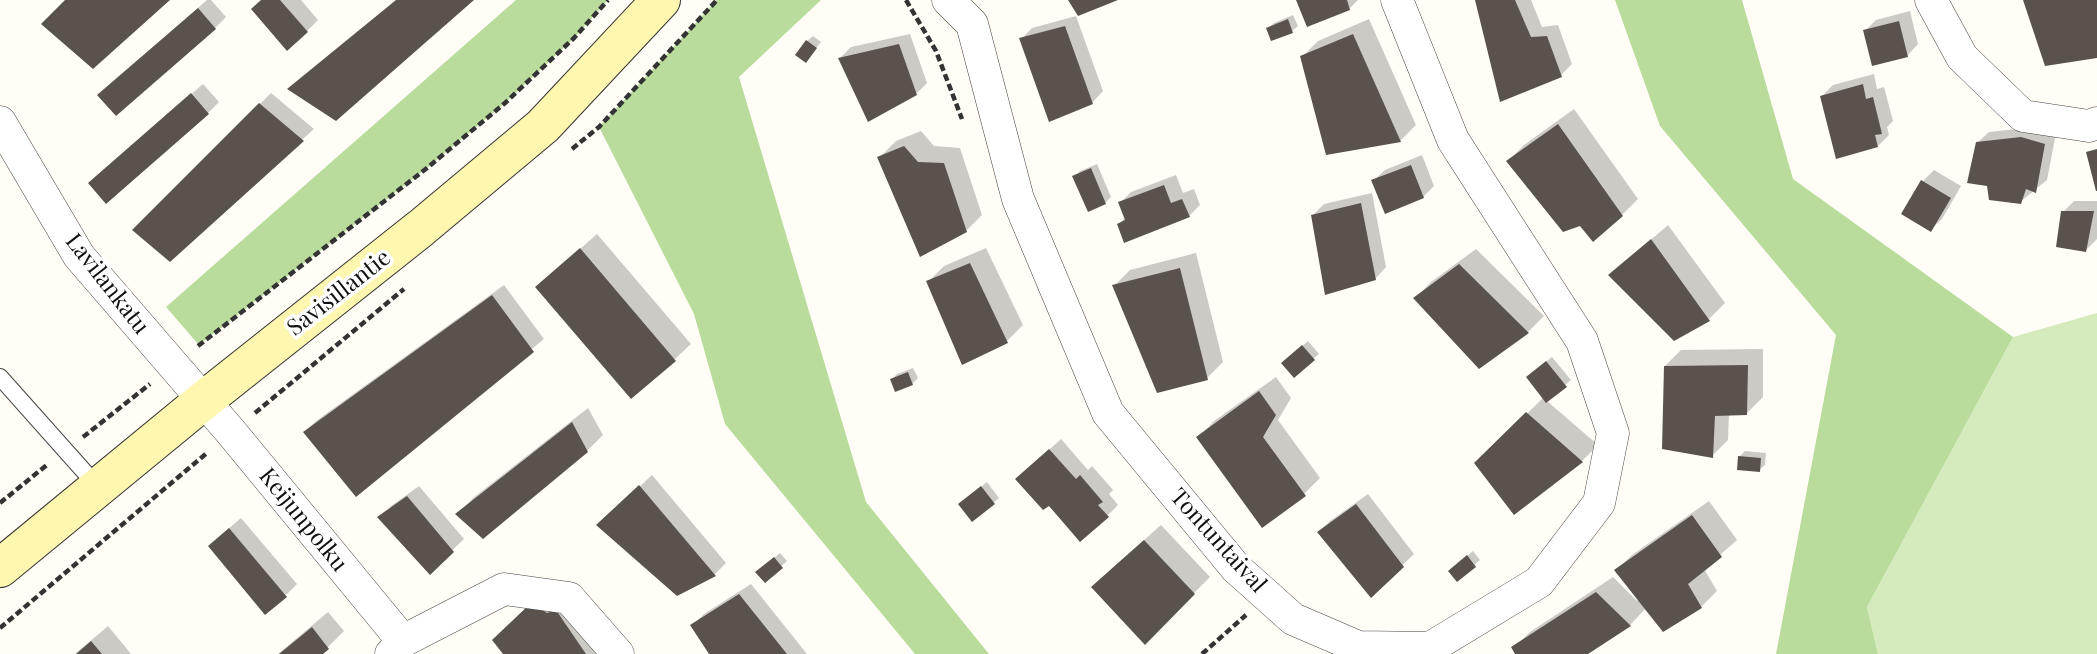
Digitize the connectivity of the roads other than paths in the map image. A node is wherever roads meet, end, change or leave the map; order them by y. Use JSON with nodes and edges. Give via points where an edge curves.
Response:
{"nodes":[{"id":1,"x":661,"y":0,"type":"edge"},
{"id":2,"x":949,"y":0,"type":"edge"},
{"id":3,"x":1397,"y":0,"type":"edge"},
{"id":4,"x":1931,"y":0,"type":"edge"},
{"id":5,"x":0,"y":122,"type":"edge"},
{"id":6,"x":2097,"y":123,"type":"edge"},
{"id":7,"x":0,"y":377,"type":"edge"},
{"id":8,"x":203,"y":401,"type":"junction"},
{"id":9,"x":98,"y":487,"type":"junction"},
{"id":10,"x":0,"y":568,"type":"edge"},
{"id":11,"x":397,"y":648,"type":"edge"},
{"id":12,"x":618,"y":654,"type":"edge"}],
"edges":[{"from":1,"to":8,"type":"street","name":"Savisillantie","via":[[543,126]]},
{"from":2,"to":3,"type":"street","name":"Tontuntaival","via":[[972,24],[1018,199],[1108,413],[1236,568],[1293,619],[1358,647],[1430,648],[1539,582],[1599,503],[1612,433],[1582,341],[1453,141]]},
{"from":4,"to":6,"type":"street","via":[[1962,57],[2023,116],[2089,126]]},
{"from":5,"to":8,"type":"street","name":"Lavilankatu","via":[[79,256]]},
{"from":7,"to":9,"type":"lane"},
{"from":8,"to":9,"type":"street","name":"Savisillantie"},
{"from":8,"to":11,"type":"street","name":"Keijunpolku"},
{"from":9,"to":10,"type":"street","name":"Savisillantie"},
{"from":11,"to":12,"type":"street","name":"Keijunpolku","via":[[504,589],[569,598]]}]}
